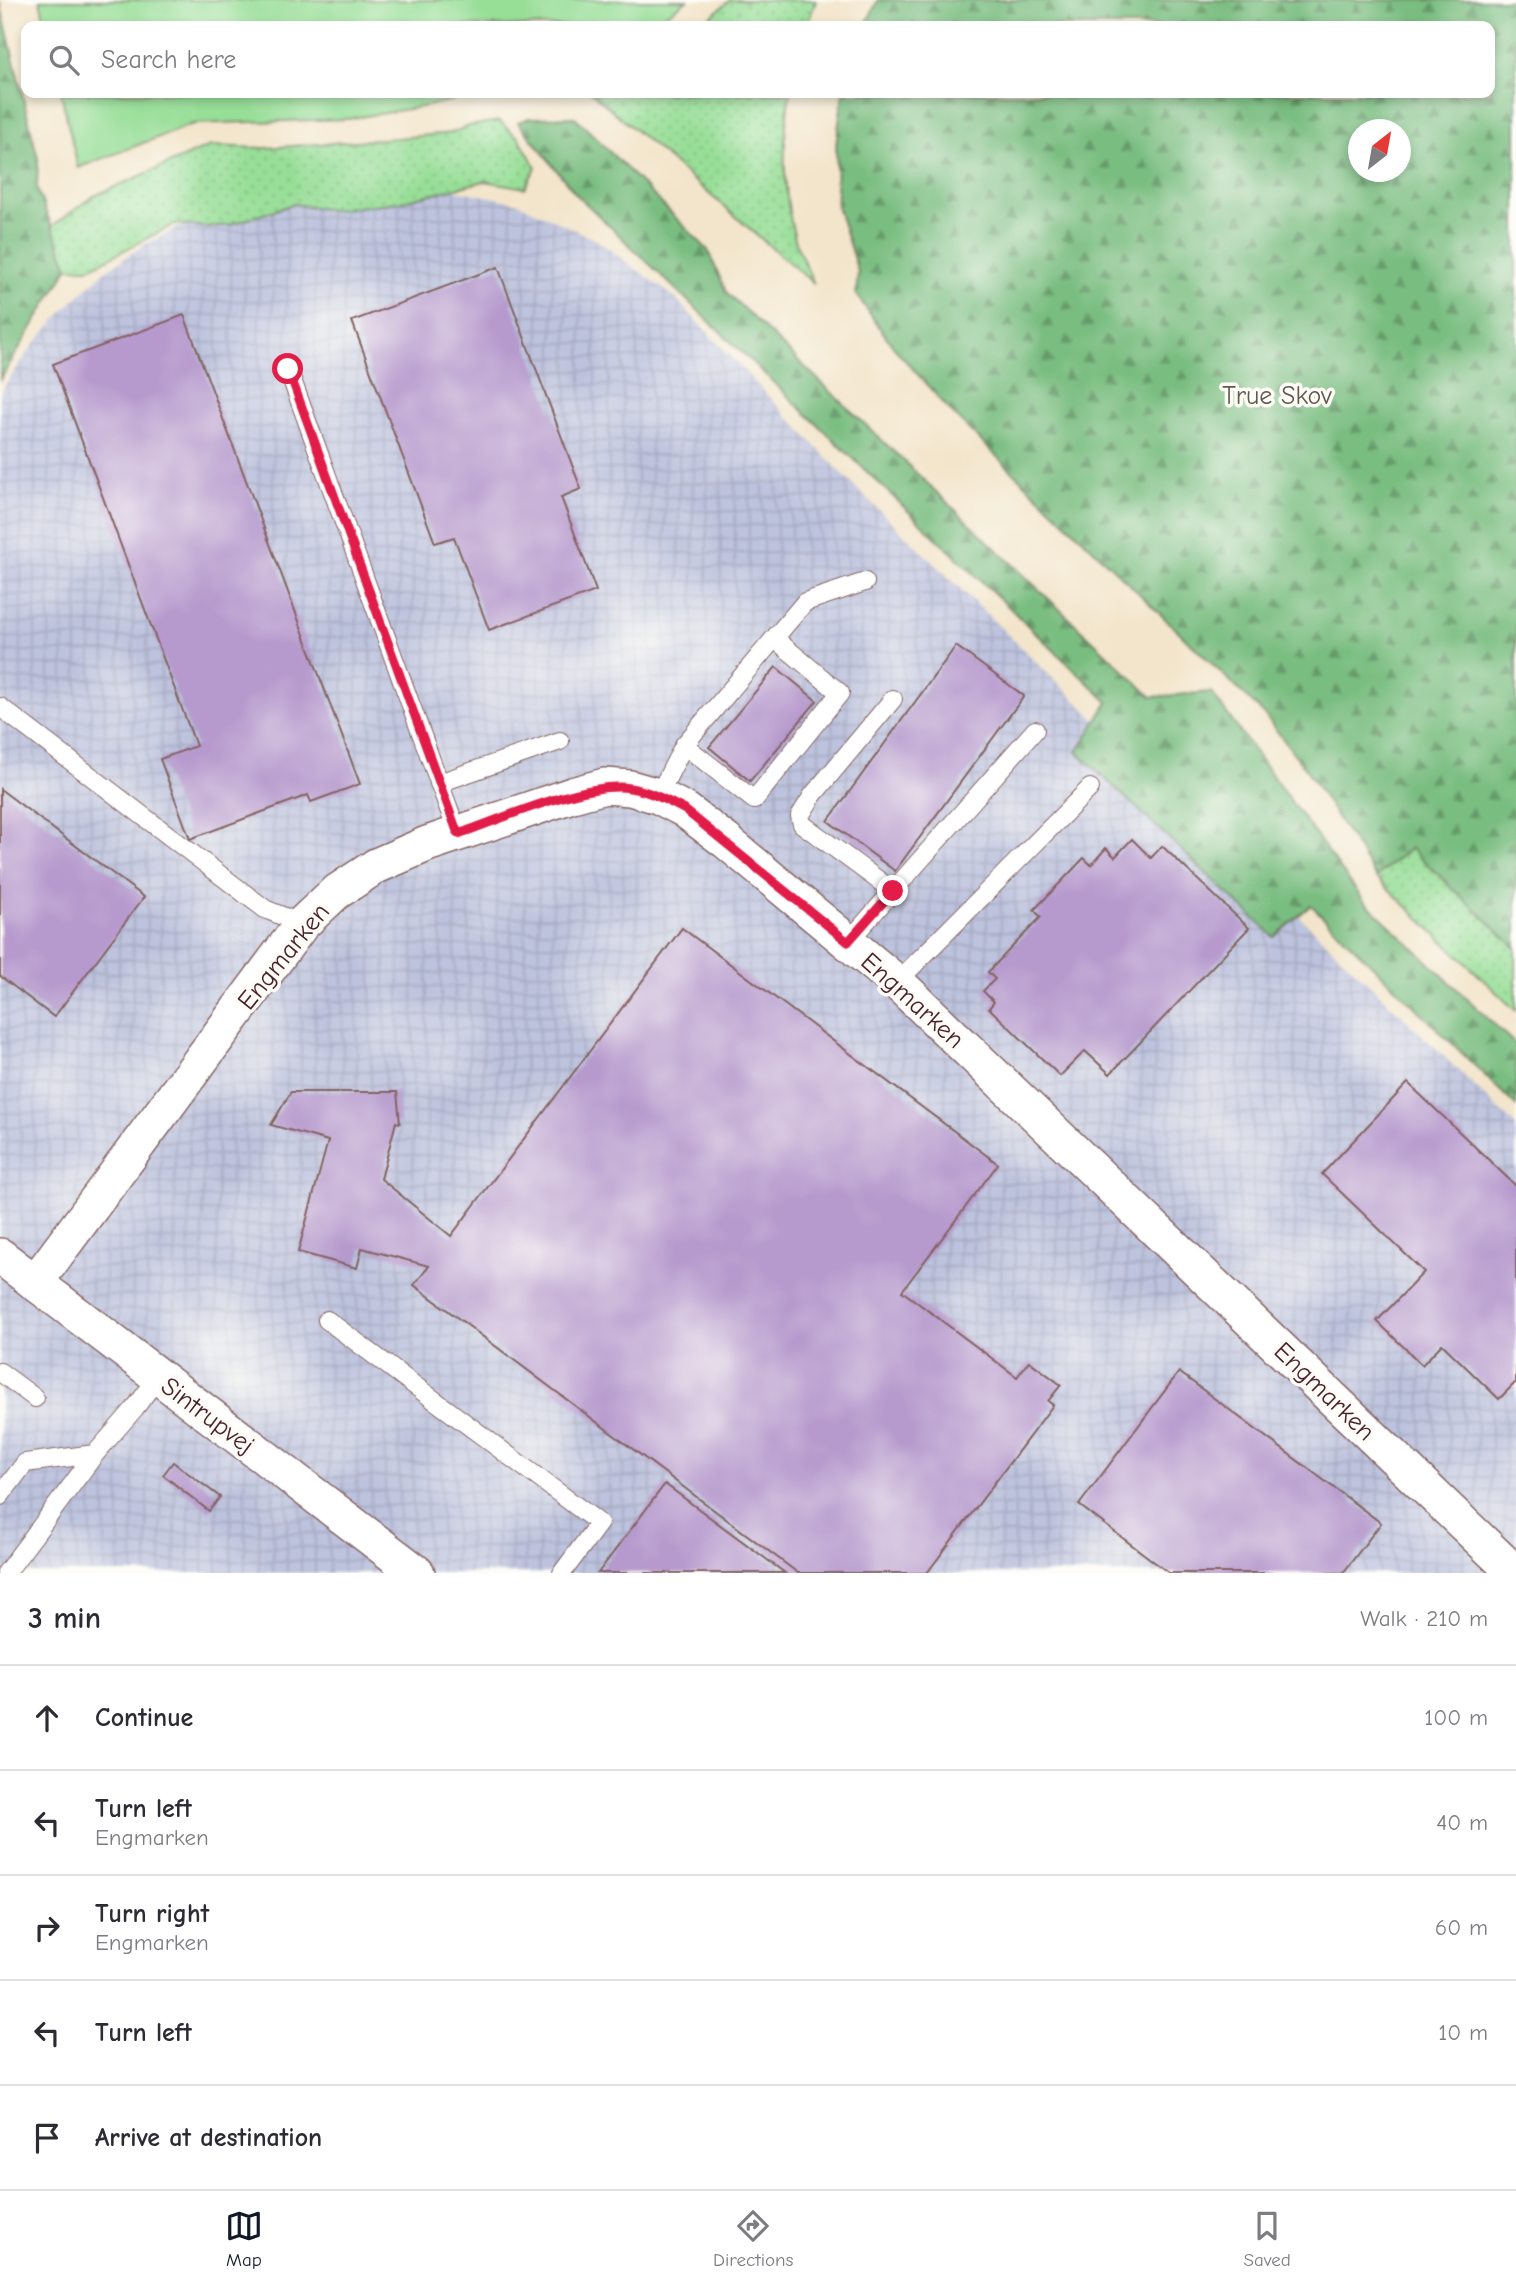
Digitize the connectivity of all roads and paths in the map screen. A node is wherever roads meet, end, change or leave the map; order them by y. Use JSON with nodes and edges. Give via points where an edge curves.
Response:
{"nodes":[{"id":1,"x":288,"y":369,"type":"dead end"},
{"id":2,"x":865,"y":582,"type":"dead end"},
{"id":3,"x":775,"y":639,"type":"junction"},
{"id":4,"x":893,"y":699,"type":"dead end"},
{"id":5,"x":0,"y":707,"type":"edge"},
{"id":6,"x":1035,"y":730,"type":"dead end"},
{"id":7,"x":560,"y":741,"type":"dead end"},
{"id":8,"x":684,"y":745,"type":"junction"},
{"id":9,"x":439,"y":783,"type":"junction"},
{"id":10,"x":1090,"y":788,"type":"dead end"},
{"id":11,"x":658,"y":796,"type":"junction"},
{"id":12,"x":458,"y":834,"type":"junction"},
{"id":13,"x":893,"y":891,"type":"junction"},
{"id":14,"x":302,"y":924,"type":"junction"},
{"id":15,"x":848,"y":942,"type":"junction"},
{"id":16,"x":897,"y":982,"type":"junction"},
{"id":17,"x":12,"y":1272,"type":"edge"},
{"id":18,"x":327,"y":1320,"type":"dead end"},
{"id":19,"x":0,"y":1372,"type":"edge"},
{"id":20,"x":158,"y":1377,"type":"junction"},
{"id":21,"x":35,"y":1398,"type":"dead end"},
{"id":22,"x":95,"y":1454,"type":"junction"},
{"id":23,"x":0,"y":1496,"type":"edge"},
{"id":24,"x":6,"y":1573,"type":"edge"},
{"id":25,"x":416,"y":1573,"type":"edge"},
{"id":26,"x":562,"y":1573,"type":"edge"},
{"id":27,"x":1515,"y":1573,"type":"edge"}],
"edges":[{"from":1,"to":9,"type":"lane"},
{"from":2,"to":3,"type":"lane","via":[[805,602]]},
{"from":3,"to":8,"type":"lane"},
{"from":3,"to":8,"type":"lane","via":[[841,693],[754,800]]},
{"from":4,"to":13,"type":"lane","via":[[800,816],[802,824]]},
{"from":5,"to":14,"type":"lane","via":[[265,909]]},
{"from":6,"to":13,"type":"lane"},
{"from":7,"to":9,"type":"lane"},
{"from":8,"to":11,"type":"lane"},
{"from":9,"to":12,"type":"lane"},
{"from":10,"to":16,"type":"lane"},
{"from":11,"to":12,"type":"street","name":"Engmarken","via":[[605,786]]},
{"from":11,"to":15,"type":"street","name":"Engmarken","via":[[726,841]]},
{"from":12,"to":14,"type":"street","name":"Engmarken","via":[[376,866],[335,893]]},
{"from":13,"to":15,"type":"lane"},
{"from":14,"to":17,"type":"street","name":"Engmarken"},
{"from":15,"to":16,"type":"street","name":"Engmarken"},
{"from":16,"to":27,"type":"street","name":"Engmarken"},
{"from":17,"to":20,"type":"street","name":"Sintrupvej"},
{"from":18,"to":26,"type":"lane","via":[[599,1523]]},
{"from":19,"to":21,"type":"lane"},
{"from":20,"to":22,"type":"lane"},
{"from":20,"to":25,"type":"street","name":"Sintrupvej"},
{"from":22,"to":23,"type":"lane","via":[[25,1463]]},
{"from":22,"to":24,"type":"lane"}]}
